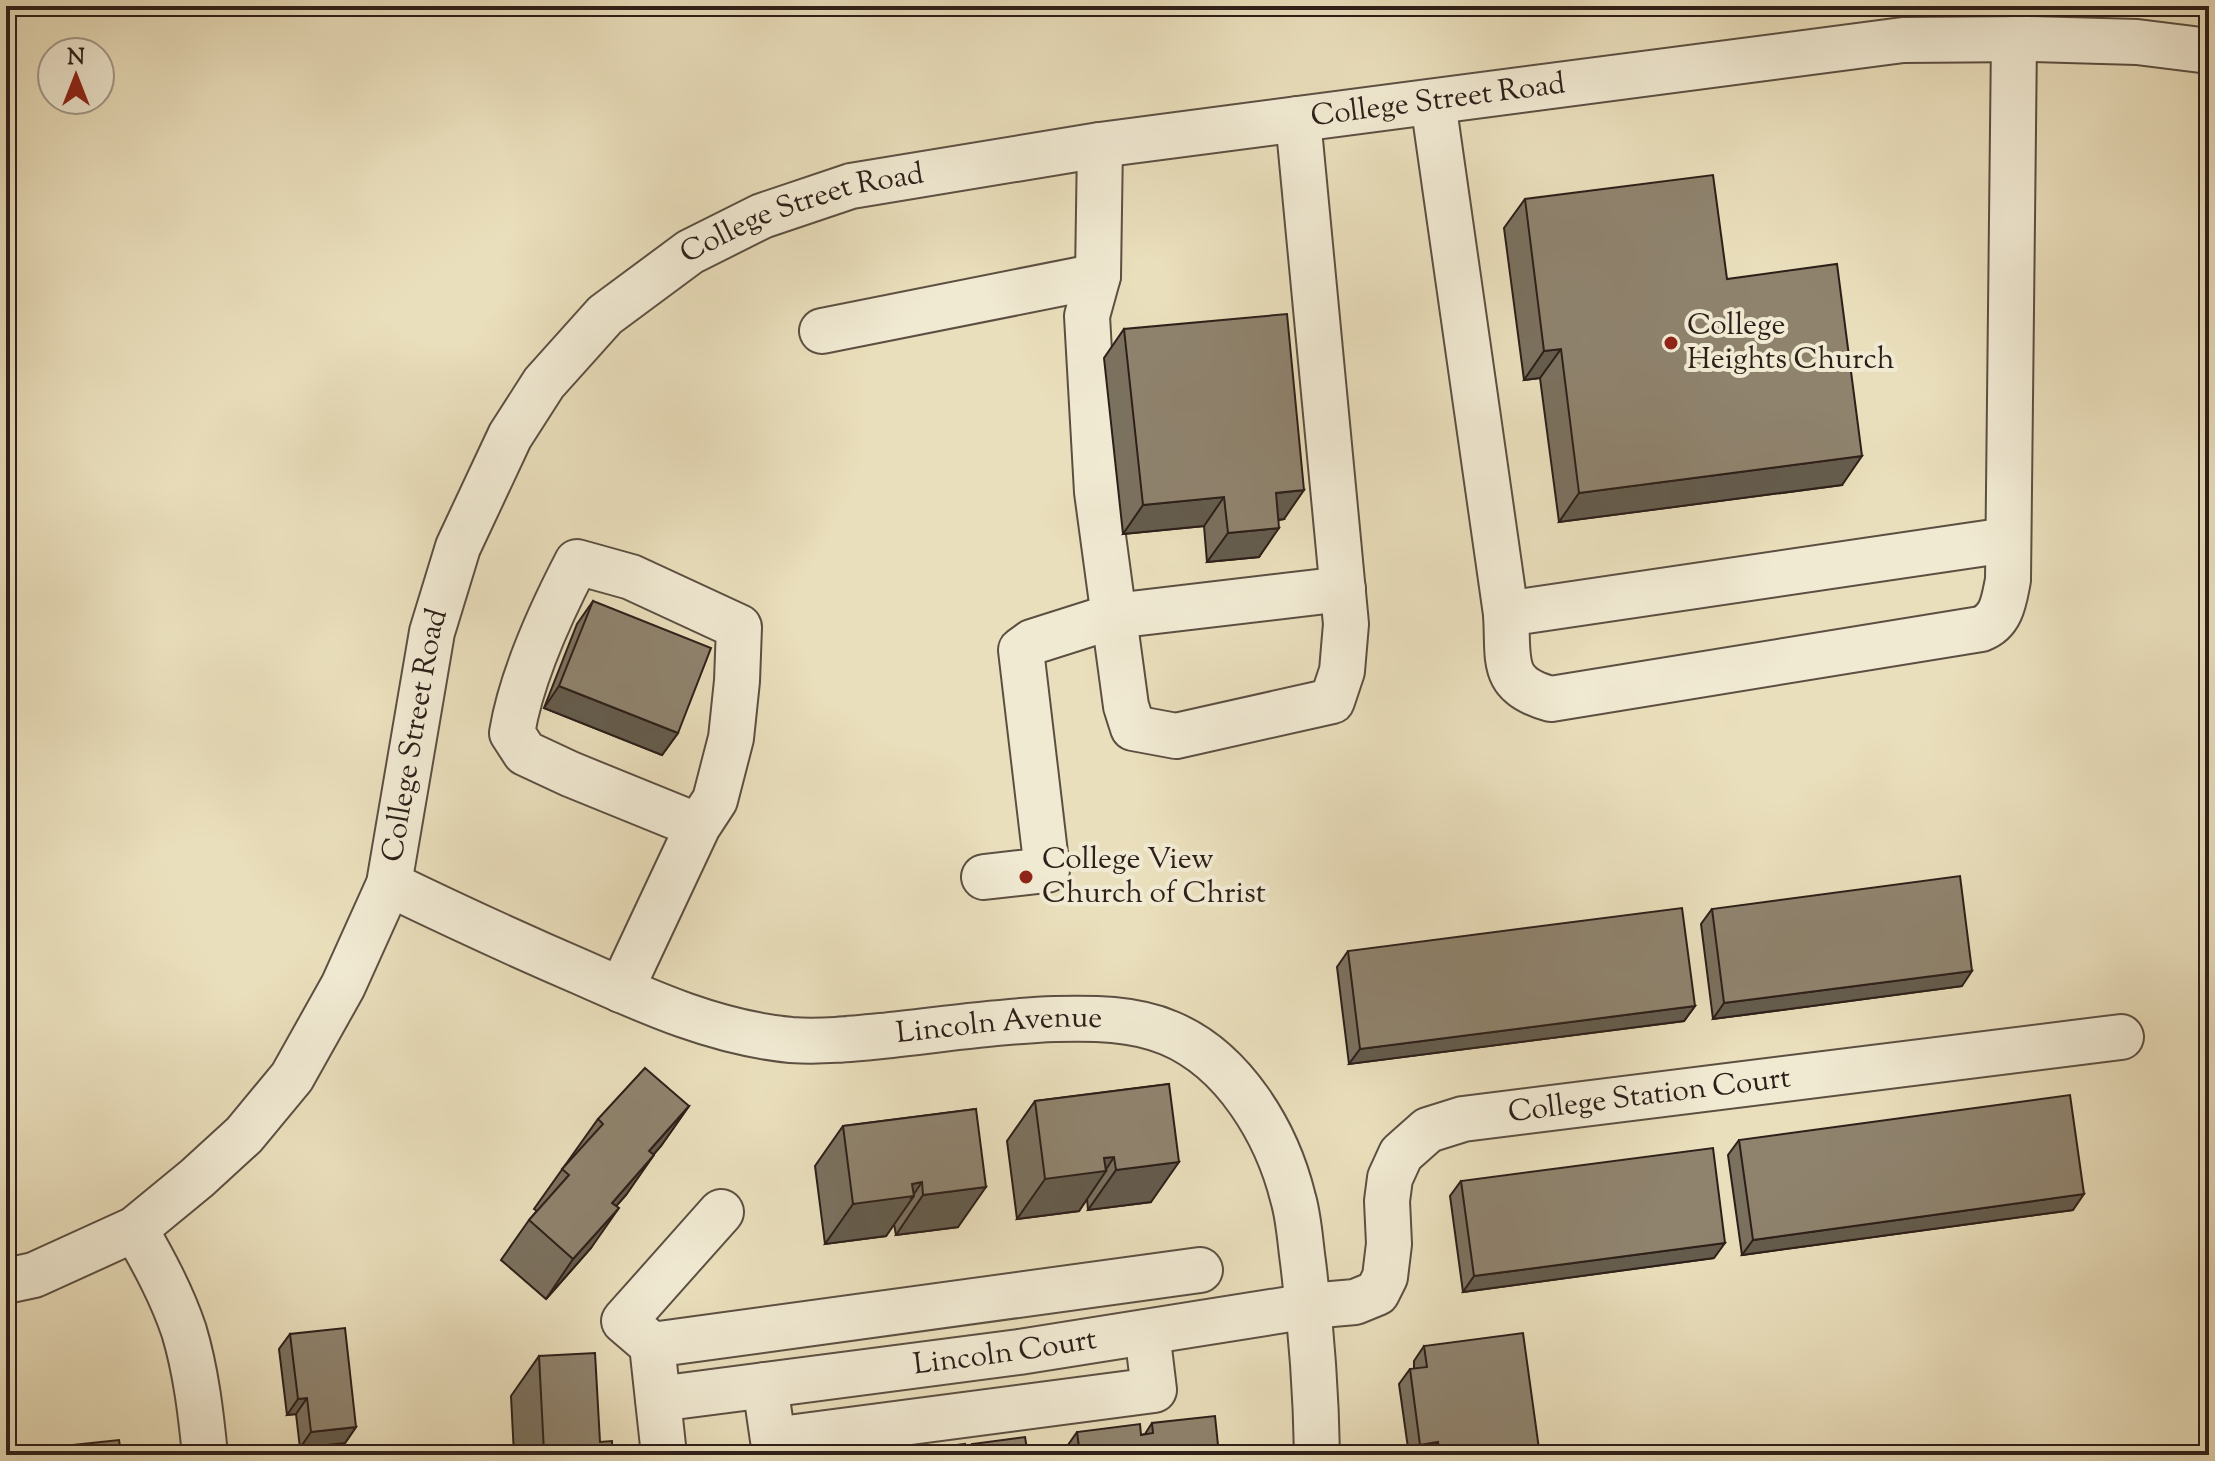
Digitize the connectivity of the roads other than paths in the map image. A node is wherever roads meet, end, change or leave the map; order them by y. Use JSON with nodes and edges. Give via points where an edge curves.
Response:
{"nodes":[{"id":1,"x":2014,"y":39,"type":"junction"},
{"id":2,"x":2209,"y":51,"type":"edge"},
{"id":3,"x":1433,"y":102,"type":"junction"},
{"id":4,"x":1298,"y":119,"type":"junction"},
{"id":5,"x":1100,"y":145,"type":"junction"},
{"id":6,"x":1098,"y":276,"type":"junction"},
{"id":7,"x":822,"y":331,"type":"dead end"},
{"id":8,"x":2007,"y":540,"type":"junction"},
{"id":9,"x":1343,"y":589,"type":"junction"},
{"id":10,"x":1506,"y":614,"type":"junction"},
{"id":11,"x":1114,"y":616,"type":"junction"},
{"id":12,"x":698,"y":826,"type":"junction"},
{"id":13,"x":984,"y":877,"type":"dead end"},
{"id":14,"x":389,"y":884,"type":"junction"},
{"id":15,"x":621,"y":990,"type":"junction"},
{"id":16,"x":2121,"y":1037,"type":"dead end"},
{"id":17,"x":721,"y":1212,"type":"dead end"},
{"id":18,"x":135,"y":1229,"type":"junction"},
{"id":19,"x":1200,"y":1270,"type":"dead end"},
{"id":20,"x":6,"y":1281,"type":"edge"},
{"id":21,"x":1009,"y":1296,"type":"junction"},
{"id":22,"x":1309,"y":1306,"type":"junction"},
{"id":23,"x":1147,"y":1332,"type":"junction"},
{"id":24,"x":652,"y":1345,"type":"junction"},
{"id":25,"x":1019,"y":1352,"type":"junction"},
{"id":26,"x":765,"y":1385,"type":"junction"},
{"id":27,"x":678,"y":1396,"type":"junction"},
{"id":28,"x":1028,"y":1406,"type":"junction"},
{"id":29,"x":205,"y":1455,"type":"edge"},
{"id":30,"x":664,"y":1455,"type":"edge"},
{"id":31,"x":1317,"y":1455,"type":"edge"}],
"edges":[{"from":1,"to":2,"type":"street","name":"College Street Road","via":[[2137,42]]},
{"from":1,"to":3,"type":"street","name":"College Street Road","via":[[1903,40]]},
{"from":1,"to":8,"type":"street"},
{"from":3,"to":4,"type":"street","name":"College Street Road"},
{"from":3,"to":10,"type":"street"},
{"from":4,"to":5,"type":"street","name":"College Street Road"},
{"from":4,"to":9,"type":"street"},
{"from":5,"to":6,"type":"street"},
{"from":5,"to":14,"type":"street","name":"College Street Road","via":[[851,186],[762,216],[690,252],[605,315],[544,383],[510,436],[458,547],[432,632]]},
{"from":6,"to":7,"type":"street"},
{"from":6,"to":11,"type":"street","via":[[1087,316],[1097,492]]},
{"from":8,"to":10,"type":"street"},
{"from":8,"to":10,"type":"street","via":[[2002,609],[1981,629],[1581,695],[1551,699],[1518,684],[1509,667]]},
{"from":9,"to":11,"type":"street"},
{"from":9,"to":11,"type":"street","via":[[1342,671],[1332,701],[1176,736],[1133,728]]},
{"from":11,"to":13,"type":"street","via":[[1021,650],[1047,870]]},
{"from":12,"to":12,"type":"street","via":[[525,753],[512,733],[516,707],[577,562],[631,577],[739,627],[731,738],[715,800]]},
{"from":12,"to":15,"type":"street"},
{"from":14,"to":15,"type":"street","name":"Lincoln Avenue"},
{"from":14,"to":18,"type":"street","name":"College Street Road","via":[[343,986],[292,1077],[244,1135]]},
{"from":15,"to":22,"type":"street","name":"Lincoln Avenue","via":[[707,1023],[793,1040],[836,1041],[1051,1019],[1133,1022],[1170,1033],[1202,1051],[1229,1076],[1270,1136],[1294,1200]]},
{"from":16,"to":22,"type":"street","name":"College Station Court","via":[[1463,1119],[1428,1130],[1401,1154],[1390,1178],[1389,1244],[1377,1293],[1355,1302]]},
{"from":17,"to":24,"type":"street","via":[[624,1321]]},
{"from":18,"to":20,"type":"street","name":"College Street Road","via":[[34,1275]]},
{"from":18,"to":29,"type":"street","via":[[163,1278],[184,1332]]},
{"from":19,"to":21,"type":"street"},
{"from":21,"to":24,"type":"street"},
{"from":21,"to":25,"type":"street"},
{"from":22,"to":23,"type":"street","name":"Lincoln Court"},
{"from":22,"to":31,"type":"street","name":"Lincoln Avenue"},
{"from":23,"to":25,"type":"street","name":"Lincoln Court"},
{"from":23,"to":28,"type":"street","via":[[1154,1390]]},
{"from":24,"to":27,"type":"street"},
{"from":25,"to":26,"type":"street","name":"Lincoln Court"},
{"from":25,"to":28,"type":"street"},
{"from":26,"to":27,"type":"street","name":"Lincoln Court"},
{"from":26,"to":28,"type":"street","via":[[773,1440]]},
{"from":27,"to":30,"type":"street"}]}
